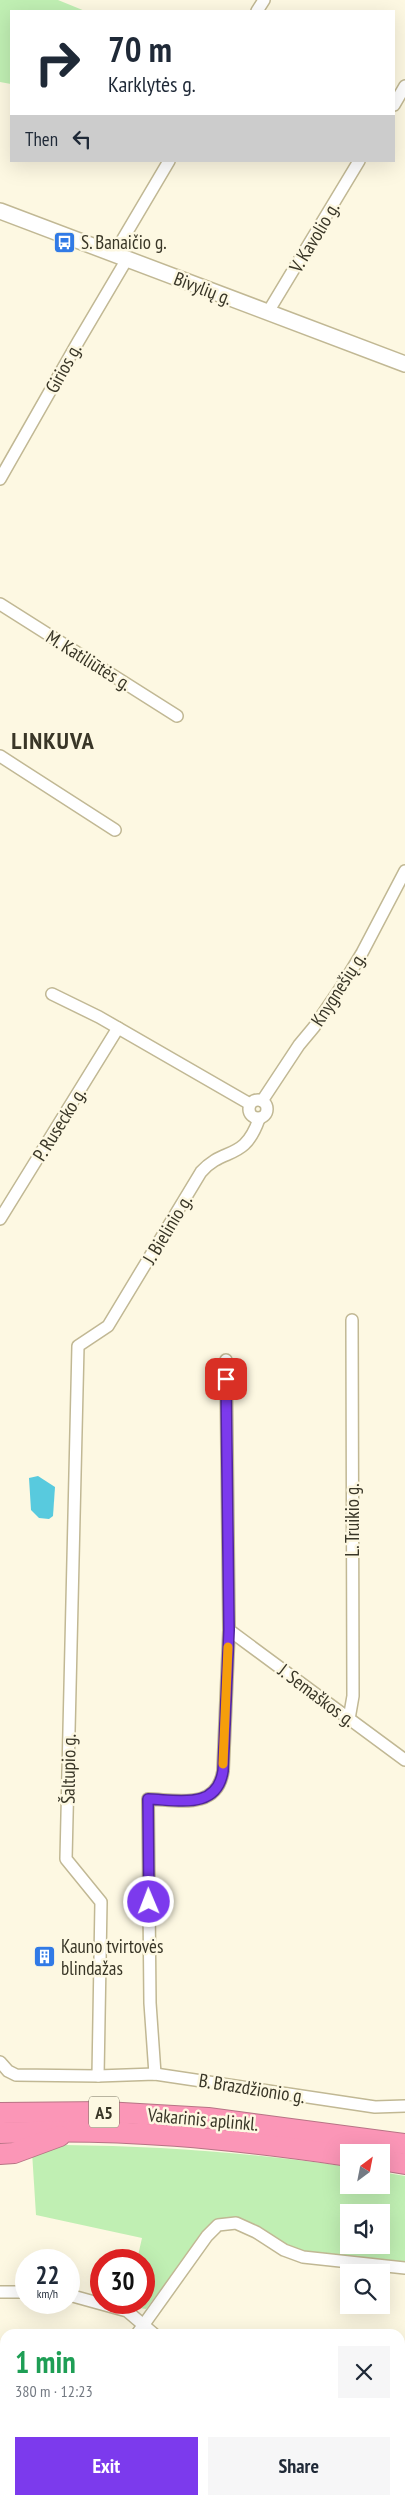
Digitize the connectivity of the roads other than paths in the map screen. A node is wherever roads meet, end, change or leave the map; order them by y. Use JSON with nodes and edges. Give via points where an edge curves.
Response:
{"nodes":[{"id":1,"x":405,"y":86,"type":"edge"},
{"id":2,"x":395,"y":103,"type":"edge"},
{"id":3,"x":168,"y":162,"type":"edge"},
{"id":4,"x":358,"y":162,"type":"edge"},
{"id":5,"x":0,"y":211,"type":"edge"},
{"id":6,"x":121,"y":257,"type":"junction"},
{"id":7,"x":268,"y":312,"type":"junction"},
{"id":8,"x":405,"y":364,"type":"edge"},
{"id":9,"x":0,"y":479,"type":"edge"},
{"id":10,"x":0,"y":604,"type":"edge"},
{"id":11,"x":177,"y":716,"type":"dead end"},
{"id":12,"x":0,"y":756,"type":"edge"},
{"id":13,"x":115,"y":830,"type":"dead end"},
{"id":14,"x":405,"y":871,"type":"edge"},
{"id":15,"x":52,"y":994,"type":"dead end"},
{"id":16,"x":118,"y":1028,"type":"junction"},
{"id":17,"x":262,"y":1101,"type":"junction"},
{"id":18,"x":250,"y":1104,"type":"junction"},
{"id":19,"x":259,"y":1119,"type":"junction"},
{"id":20,"x":0,"y":1219,"type":"edge"},
{"id":21,"x":352,"y":1320,"type":"dead end"},
{"id":22,"x":78,"y":1346,"type":"joint"},
{"id":23,"x":226,"y":1360,"type":"dead end"},
{"id":24,"x":229,"y":1630,"type":"junction"},
{"id":25,"x":349,"y":1719,"type":"junction"},
{"id":26,"x":405,"y":1760,"type":"edge"},
{"id":27,"x":0,"y":2062,"type":"edge"},
{"id":28,"x":156,"y":2074,"type":"junction"},
{"id":29,"x":98,"y":2076,"type":"junction"},
{"id":30,"x":405,"y":2106,"type":"edge"},
{"id":31,"x":0,"y":2113,"type":"edge"},
{"id":32,"x":73,"y":2131,"type":"junction"},
{"id":33,"x":0,"y":2133,"type":"edge"},
{"id":34,"x":405,"y":2144,"type":"edge"},
{"id":35,"x":0,"y":2154,"type":"edge"},
{"id":36,"x":340,"y":2155,"type":"edge"},
{"id":37,"x":390,"y":2162,"type":"edge"},
{"id":38,"x":405,"y":2164,"type":"edge"},
{"id":39,"x":405,"y":2268,"type":"edge"},
{"id":40,"x":0,"y":2292,"type":"edge"},
{"id":41,"x":15,"y":2292,"type":"edge"},
{"id":42,"x":80,"y":2298,"type":"edge"},
{"id":43,"x":139,"y":2329,"type":"edge"},
{"id":44,"x":141,"y":2329,"type":"edge"}],
"edges":[{"from":1,"to":2,"type":"street"},
{"from":3,"to":6,"type":"street","name":"Girios g."},
{"from":4,"to":7,"type":"street","name":"V. Kavolio g."},
{"from":5,"to":6,"type":"street","name":"Bivylių g."},
{"from":6,"to":7,"type":"street","name":"Bivylių g."},
{"from":6,"to":9,"type":"street","name":"Girios g."},
{"from":7,"to":8,"type":"street","name":"Bivylių g."},
{"from":10,"to":11,"type":"street","name":"M. Katiliūtės g."},
{"from":12,"to":13,"type":"street"},
{"from":14,"to":17,"type":"street","name":"Knygnešių g.","via":[[342,986]]},
{"from":15,"to":16,"type":"street"},
{"from":16,"to":18,"type":"street"},
{"from":16,"to":20,"type":"street","name":"P. Rusecko g."},
{"from":17,"to":18,"type":"street"},
{"from":17,"to":19,"type":"street","name":"Knygnešių g.","via":[[267,1110]]},
{"from":18,"to":19,"type":"street","via":[[251,1116]]},
{"from":19,"to":22,"type":"street","name":"J. Bielinio g.","via":[[244,1148],[209,1164],[201,1172],[108,1326]]},
{"from":21,"to":25,"type":"street","name":"L. Truikio g.","via":[[352,1696]]},
{"from":22,"to":29,"type":"street","name":"Šaltupio g.","via":[[66,1859],[101,1902]]},
{"from":23,"to":24,"type":"street"},
{"from":24,"to":25,"type":"street","name":"J. Semaškos g."},
{"from":24,"to":28,"type":"street","via":[[221,1785],[211,1795],[198,1800],[148,1799],[150,2004]]},
{"from":25,"to":26,"type":"street","name":"J. Semaškos g."},
{"from":27,"to":29,"type":"street","via":[[16,2074]]},
{"from":28,"to":29,"type":"street","name":"B. Brazdžionio g."},
{"from":28,"to":30,"type":"street","name":"B. Brazdžionio g.","via":[[375,2107]]},
{"from":31,"to":34,"type":"highway","name":"Vakarinis aplinkl.","number":"A5","via":[[105,2112],[181,2116]]},
{"from":32,"to":33,"type":"highway","name":"Vakarinis aplinkl.","number":"A5"},
{"from":32,"to":35,"type":"highway"},
{"from":32,"to":36,"type":"highway","name":"Vakarinis aplinkl.","number":"A5","via":[[202,2138]]},
{"from":37,"to":38,"type":"highway"},
{"from":39,"to":44,"type":"street","via":[[303,2257],[236,2223],[218,2225]]},
{"from":40,"to":41,"type":"street"},
{"from":42,"to":43,"type":"street","via":[[127,2311]]}]}
